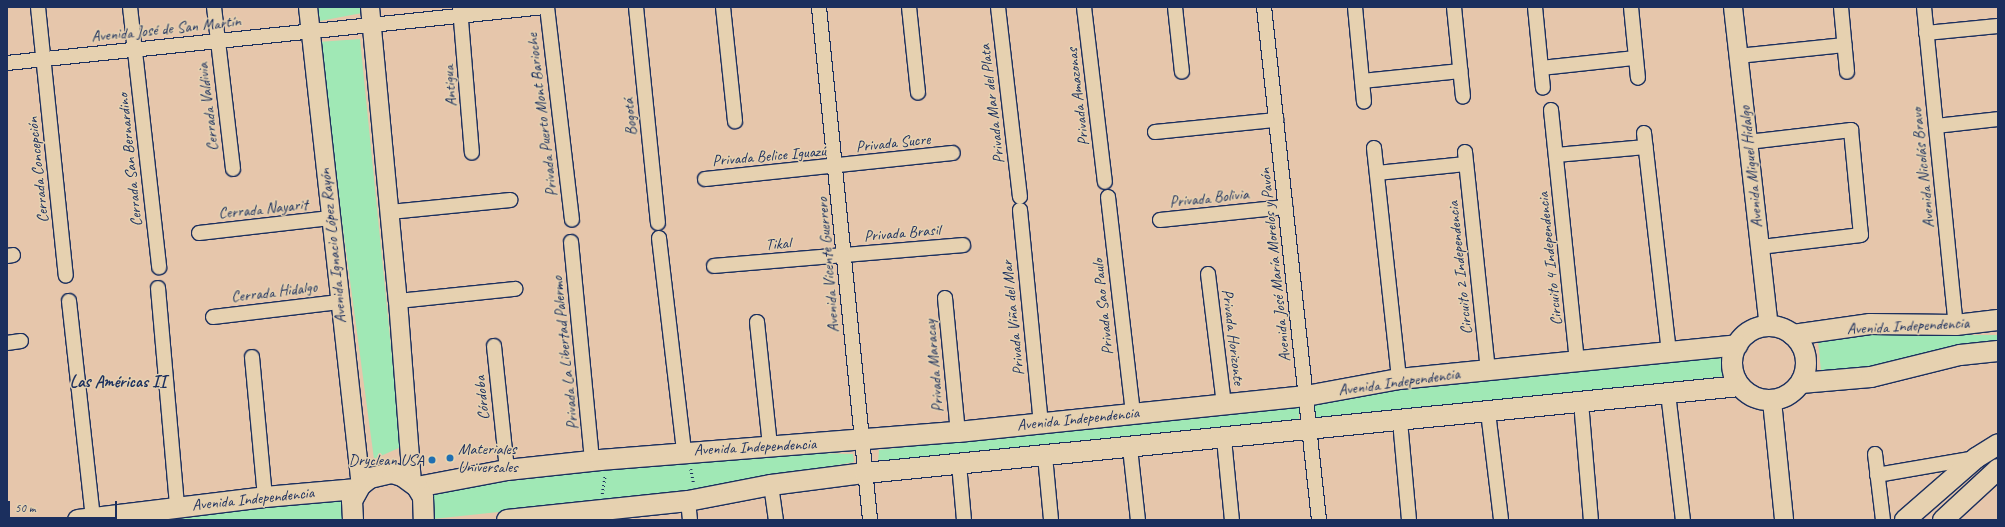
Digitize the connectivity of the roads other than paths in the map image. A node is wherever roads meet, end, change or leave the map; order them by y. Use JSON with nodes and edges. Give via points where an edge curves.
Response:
{"nodes":[{"id":1,"x":38,"y":7,"type":"edge"},
{"id":2,"x":130,"y":7,"type":"edge"},
{"id":3,"x":214,"y":7,"type":"edge"},
{"id":4,"x":308,"y":7,"type":"edge"},
{"id":5,"x":370,"y":7,"type":"edge"},
{"id":6,"x":545,"y":7,"type":"edge"},
{"id":7,"x":636,"y":7,"type":"edge"},
{"id":8,"x":723,"y":7,"type":"edge"},
{"id":9,"x":819,"y":7,"type":"edge"},
{"id":10,"x":909,"y":7,"type":"edge"},
{"id":11,"x":998,"y":7,"type":"edge"},
{"id":12,"x":1084,"y":7,"type":"edge"},
{"id":13,"x":1175,"y":7,"type":"edge"},
{"id":14,"x":1264,"y":7,"type":"edge"},
{"id":15,"x":1355,"y":7,"type":"edge"},
{"id":16,"x":1454,"y":7,"type":"edge"},
{"id":17,"x":1535,"y":7,"type":"edge"},
{"id":18,"x":1631,"y":7,"type":"edge"},
{"id":19,"x":1733,"y":7,"type":"edge"},
{"id":20,"x":1841,"y":7,"type":"edge"},
{"id":21,"x":1924,"y":7,"type":"edge"},
{"id":22,"x":461,"y":11,"type":"edge"},
{"id":23,"x":371,"y":25,"type":"junction"},
{"id":24,"x":1998,"y":26,"type":"edge"},
{"id":25,"x":311,"y":31,"type":"junction"},
{"id":26,"x":1926,"y":33,"type":"junction"},
{"id":27,"x":218,"y":41,"type":"junction"},
{"id":28,"x":1844,"y":45,"type":"junction"},
{"id":29,"x":135,"y":50,"type":"junction"},
{"id":30,"x":1738,"y":56,"type":"junction"},
{"id":31,"x":1636,"y":58,"type":"junction"},
{"id":32,"x":44,"y":59,"type":"junction"},
{"id":33,"x":7,"y":63,"type":"edge"},
{"id":34,"x":1541,"y":68,"type":"junction"},
{"id":35,"x":1460,"y":71,"type":"junction"},
{"id":36,"x":1182,"y":72,"type":"dead end"},
{"id":37,"x":1847,"y":72,"type":"dead end"},
{"id":38,"x":1638,"y":78,"type":"dead end"},
{"id":39,"x":1362,"y":81,"type":"junction"},
{"id":40,"x":1543,"y":88,"type":"dead end"},
{"id":41,"x":918,"y":93,"type":"dead end"},
{"id":42,"x":1463,"y":97,"type":"dead end"},
{"id":43,"x":1364,"y":102,"type":"dead end"},
{"id":44,"x":1551,"y":110,"type":"dead end"},
{"id":45,"x":1998,"y":119,"type":"edge"},
{"id":46,"x":1276,"y":120,"type":"junction"},
{"id":47,"x":735,"y":121,"type":"dead end"},
{"id":48,"x":1936,"y":126,"type":"junction"},
{"id":49,"x":1155,"y":132,"type":"dead end"},
{"id":50,"x":1644,"y":133,"type":"dead end"},
{"id":51,"x":1748,"y":142,"type":"junction"},
{"id":52,"x":1646,"y":147,"type":"junction"},
{"id":53,"x":1374,"y":148,"type":"dead end"},
{"id":54,"x":472,"y":153,"type":"dead end"},
{"id":55,"x":953,"y":153,"type":"dead end"},
{"id":56,"x":1556,"y":155,"type":"junction"},
{"id":57,"x":836,"y":167,"type":"junction"},
{"id":58,"x":233,"y":169,"type":"dead end"},
{"id":59,"x":1377,"y":173,"type":"junction"},
{"id":60,"x":705,"y":179,"type":"dead end"},
{"id":61,"x":1105,"y":182,"type":"dead end"},
{"id":62,"x":1108,"y":197,"type":"dead end"},
{"id":63,"x":510,"y":200,"type":"dead end"},
{"id":64,"x":1020,"y":204,"type":"joint"},
{"id":65,"x":1285,"y":207,"type":"junction"},
{"id":66,"x":390,"y":212,"type":"junction"},
{"id":67,"x":330,"y":218,"type":"junction"},
{"id":68,"x":572,"y":220,"type":"dead end"},
{"id":69,"x":1160,"y":220,"type":"dead end"},
{"id":70,"x":658,"y":223,"type":"dead end"},
{"id":71,"x":199,"y":233,"type":"dead end"},
{"id":72,"x":660,"y":238,"type":"dead end"},
{"id":73,"x":571,"y":242,"type":"dead end"},
{"id":74,"x":963,"y":245,"type":"dead end"},
{"id":75,"x":1760,"y":247,"type":"junction"},
{"id":76,"x":844,"y":256,"type":"junction"},
{"id":77,"x":714,"y":266,"type":"dead end"},
{"id":78,"x":159,"y":267,"type":"dead end"},
{"id":79,"x":1208,"y":274,"type":"dead end"},
{"id":80,"x":66,"y":276,"type":"dead end"},
{"id":81,"x":158,"y":288,"type":"dead end"},
{"id":82,"x":515,"y":289,"type":"dead end"},
{"id":83,"x":945,"y":298,"type":"dead end"},
{"id":84,"x":69,"y":301,"type":"dead end"},
{"id":85,"x":398,"y":301,"type":"junction"},
{"id":86,"x":339,"y":302,"type":"junction"},
{"id":87,"x":213,"y":317,"type":"dead end"},
{"id":88,"x":1998,"y":320,"type":"edge"},
{"id":89,"x":757,"y":322,"type":"dead end"},
{"id":90,"x":1956,"y":325,"type":"junction"},
{"id":91,"x":1769,"y":326,"type":"junction"},
{"id":92,"x":1793,"y":335,"type":"junction"},
{"id":93,"x":21,"y":341,"type":"dead end"},
{"id":94,"x":7,"y":343,"type":"edge"},
{"id":95,"x":1737,"y":345,"type":"junction"},
{"id":96,"x":494,"y":346,"type":"dead end"},
{"id":97,"x":1669,"y":351,"type":"junction"},
{"id":98,"x":1998,"y":351,"type":"edge"},
{"id":99,"x":252,"y":357,"type":"dead end"},
{"id":100,"x":1577,"y":361,"type":"junction"},
{"id":101,"x":1488,"y":370,"type":"junction"},
{"id":102,"x":1399,"y":379,"type":"junction"},
{"id":103,"x":1801,"y":383,"type":"junction"},
{"id":104,"x":1739,"y":386,"type":"junction"},
{"id":105,"x":1668,"y":393,"type":"junction"},
{"id":106,"x":1306,"y":396,"type":"junction"},
{"id":107,"x":1772,"y":401,"type":"junction"},
{"id":108,"x":1581,"y":402,"type":"junction"},
{"id":109,"x":1224,"y":404,"type":"junction"},
{"id":110,"x":1488,"y":412,"type":"junction"},
{"id":111,"x":1133,"y":414,"type":"junction"},
{"id":112,"x":1400,"y":421,"type":"junction"},
{"id":113,"x":1041,"y":423,"type":"junction"},
{"id":114,"x":1309,"y":431,"type":"junction"},
{"id":115,"x":958,"y":432,"type":"junction"},
{"id":116,"x":1224,"y":439,"type":"junction"},
{"id":117,"x":863,"y":441,"type":"junction"},
{"id":118,"x":1998,"y":444,"type":"edge"},
{"id":119,"x":770,"y":446,"type":"junction"},
{"id":120,"x":1130,"y":448,"type":"junction"},
{"id":121,"x":686,"y":451,"type":"junction"},
{"id":122,"x":1875,"y":454,"type":"dead end"},
{"id":123,"x":1045,"y":456,"type":"junction"},
{"id":124,"x":1976,"y":458,"type":"junction"},
{"id":125,"x":596,"y":461,"type":"junction"},
{"id":126,"x":959,"y":464,"type":"junction"},
{"id":127,"x":1998,"y":468,"type":"edge"},
{"id":128,"x":507,"y":470,"type":"junction"},
{"id":129,"x":865,"y":474,"type":"junction"},
{"id":130,"x":1877,"y":475,"type":"junction"},
{"id":131,"x":415,"y":484,"type":"junction"},
{"id":132,"x":771,"y":485,"type":"junction"},
{"id":133,"x":359,"y":487,"type":"junction"},
{"id":134,"x":265,"y":497,"type":"junction"},
{"id":135,"x":177,"y":507,"type":"junction"},
{"id":136,"x":691,"y":507,"type":"edge"},
{"id":137,"x":601,"y":513,"type":"edge"},
{"id":138,"x":86,"y":519,"type":"edge"},
{"id":139,"x":353,"y":520,"type":"edge"},
{"id":140,"x":424,"y":520,"type":"edge"},
{"id":141,"x":507,"y":520,"type":"edge"},
{"id":142,"x":776,"y":520,"type":"edge"},
{"id":143,"x":870,"y":520,"type":"edge"},
{"id":144,"x":964,"y":520,"type":"edge"},
{"id":145,"x":1052,"y":520,"type":"edge"},
{"id":146,"x":1138,"y":520,"type":"edge"},
{"id":147,"x":1232,"y":520,"type":"edge"},
{"id":148,"x":1319,"y":520,"type":"edge"},
{"id":149,"x":1410,"y":520,"type":"edge"},
{"id":150,"x":1501,"y":520,"type":"edge"},
{"id":151,"x":1592,"y":520,"type":"edge"},
{"id":152,"x":1683,"y":520,"type":"edge"},
{"id":153,"x":1784,"y":520,"type":"edge"},
{"id":154,"x":1884,"y":520,"type":"edge"},
{"id":155,"x":1905,"y":520,"type":"edge"},
{"id":156,"x":1943,"y":520,"type":"edge"}],
"edges":[{"from":1,"to":32,"type":"street","name":"Cerrada Concepción"},
{"from":2,"to":29,"type":"street","name":"Cerrada San Bernardino"},
{"from":3,"to":27,"type":"street","name":"Cerrada Valdivia"},
{"from":4,"to":25,"type":"street","name":"Avenida Ignacio López Rayón"},
{"from":5,"to":23,"type":"street"},
{"from":6,"to":22,"type":"street","name":"Avenida José de San Martín"},
{"from":6,"to":68,"type":"street","name":"Privada Puerto Mont Barioche"},
{"from":7,"to":70,"type":"street","name":"Bogotá"},
{"from":8,"to":47,"type":"street"},
{"from":9,"to":57,"type":"street","name":"Avenida Vicente Guerrero"},
{"from":10,"to":41,"type":"street"},
{"from":11,"to":64,"type":"street","name":"Privada Mar del Plata"},
{"from":12,"to":61,"type":"street","name":"Privada Amazonas"},
{"from":13,"to":36,"type":"street"},
{"from":14,"to":46,"type":"street","name":"Avenida José María Morelos y Pavón"},
{"from":15,"to":39,"type":"street"},
{"from":16,"to":35,"type":"street"},
{"from":17,"to":34,"type":"street"},
{"from":18,"to":31,"type":"street"},
{"from":19,"to":30,"type":"street","name":"Avenida Miguel Hidalgo"},
{"from":20,"to":28,"type":"street"},
{"from":21,"to":26,"type":"street","name":"Avenida Nicolás Bravo"},
{"from":22,"to":23,"type":"street","name":"Avenida José de San Martín"},
{"from":22,"to":54,"type":"street","name":"Antigua"},
{"from":23,"to":25,"type":"street","name":"Avenida José de San Martín"},
{"from":23,"to":66,"type":"street"},
{"from":24,"to":26,"type":"street"},
{"from":25,"to":27,"type":"street","name":"Avenida José de San Martín"},
{"from":25,"to":67,"type":"street","name":"Avenida Ignacio López Rayón"},
{"from":26,"to":48,"type":"street","name":"Avenida Nicolás Bravo"},
{"from":27,"to":29,"type":"street","name":"Avenida José de San Martín"},
{"from":27,"to":58,"type":"street","name":"Cerrada Valdivia"},
{"from":28,"to":30,"type":"street"},
{"from":28,"to":37,"type":"street"},
{"from":29,"to":32,"type":"street","name":"Avenida José de San Martín"},
{"from":29,"to":78,"type":"street","name":"Cerrada San Bernardino"},
{"from":30,"to":51,"type":"street","name":"Avenida Miguel Hidalgo"},
{"from":31,"to":34,"type":"street"},
{"from":31,"to":38,"type":"street"},
{"from":32,"to":33,"type":"street","name":"Avenida José de San Martín"},
{"from":32,"to":80,"type":"street","name":"Cerrada Concepción"},
{"from":34,"to":40,"type":"street"},
{"from":35,"to":39,"type":"street"},
{"from":35,"to":42,"type":"street"},
{"from":39,"to":43,"type":"street"},
{"from":44,"to":56,"type":"street","name":"Circuito 4 Independencia"},
{"from":45,"to":48,"type":"street"},
{"from":46,"to":49,"type":"street"},
{"from":46,"to":65,"type":"street","name":"Avenida José María Morelos y Pavón"},
{"from":48,"to":90,"type":"street","name":"Avenida Nicolás Bravo"},
{"from":50,"to":52,"type":"street"},
{"from":51,"to":75,"type":"street","name":"Avenida Miguel Hidalgo"},
{"from":51,"to":75,"type":"street","via":[[1851,130],[1861,235]]},
{"from":52,"to":56,"type":"street"},
{"from":52,"to":97,"type":"street"},
{"from":53,"to":59,"type":"street"},
{"from":55,"to":57,"type":"street","name":"Privada Sucre"},
{"from":56,"to":100,"type":"street","name":"Circuito 4 Independencia"},
{"from":57,"to":60,"type":"street","name":"Privada Belice Iguazú"},
{"from":57,"to":76,"type":"street","name":"Avenida Vicente Guerrero"},
{"from":59,"to":101,"type":"street","name":"Circuito 2 Independencia","via":[[1465,158]]},
{"from":59,"to":102,"type":"street"},
{"from":62,"to":111,"type":"street","name":"Privada Sao Paulo"},
{"from":63,"to":66,"type":"street"},
{"from":64,"to":113,"type":"street","name":"Privada Viña del Mar"},
{"from":65,"to":69,"type":"street","name":"Privada Bolivia"},
{"from":65,"to":106,"type":"street","name":"Avenida José María Morelos y Pavón"},
{"from":66,"to":85,"type":"street"},
{"from":67,"to":71,"type":"street","name":"Cerrada Nayarit"},
{"from":67,"to":86,"type":"street","name":"Avenida Ignacio López Rayón"},
{"from":72,"to":121,"type":"street"},
{"from":73,"to":125,"type":"street","name":"Privada La Libertad Palermo"},
{"from":74,"to":76,"type":"street","name":"Privada Brasil"},
{"from":75,"to":91,"type":"street","name":"Avenida Miguel Hidalgo"},
{"from":76,"to":77,"type":"street","name":"Tikal"},
{"from":76,"to":117,"type":"street","name":"Avenida Vicente Guerrero"},
{"from":79,"to":109,"type":"street","name":"Privada Horizonte"},
{"from":81,"to":135,"type":"street"},
{"from":82,"to":85,"type":"street"},
{"from":83,"to":115,"type":"street","name":"Privada Maracay"},
{"from":84,"to":138,"type":"street"},
{"from":85,"to":131,"type":"street"},
{"from":86,"to":87,"type":"street","name":"Cerrada Hidalgo"},
{"from":86,"to":133,"type":"street","name":"Avenida Ignacio López Rayón"},
{"from":88,"to":90,"type":"main road","name":"Avenida Independencia"},
{"from":89,"to":119,"type":"street"},
{"from":90,"to":92,"type":"main road","name":"Avenida Independencia","via":[[1870,324]]},
{"from":91,"to":92,"type":"main road","via":[[1782,328]]},
{"from":91,"to":95,"type":"main road","via":[[1746,335]]},
{"from":92,"to":103,"type":"main road","via":[[1802,345],[1806,358],[1806,371]]},
{"from":93,"to":94,"type":"street"},
{"from":95,"to":97,"type":"main road","name":"Avenida Independencia"},
{"from":95,"to":104,"type":"main road","via":[[1732,358],[1733,373]]},
{"from":96,"to":128,"type":"street","name":"Córdoba"},
{"from":97,"to":100,"type":"main road","name":"Avenida Independencia"},
{"from":98,"to":103,"type":"main road","name":"Avenida Independencia","via":[[1960,355],[1871,377]]},
{"from":99,"to":134,"type":"street"},
{"from":100,"to":101,"type":"main road","name":"Avenida Independencia"},
{"from":101,"to":102,"type":"main road","name":"Avenida Independencia"},
{"from":102,"to":106,"type":"main road","name":"Avenida Independencia"},
{"from":103,"to":107,"type":"main road","via":[[1789,395]]},
{"from":104,"to":105,"type":"main road","name":"Avenida Independencia"},
{"from":104,"to":107,"type":"main road","via":[[1760,400]]},
{"from":105,"to":108,"type":"main road","name":"Avenida Independencia"},
{"from":105,"to":152,"type":"street"},
{"from":106,"to":109,"type":"main road","name":"Avenida Independencia"},
{"from":106,"to":114,"type":"street","name":"Avenida José María Morelos y Pavón"},
{"from":107,"to":153,"type":"street"},
{"from":108,"to":110,"type":"main road","name":"Avenida Independencia"},
{"from":108,"to":151,"type":"street"},
{"from":109,"to":111,"type":"main road","name":"Avenida Independencia"},
{"from":110,"to":112,"type":"main road","name":"Avenida Independencia"},
{"from":110,"to":150,"type":"street"},
{"from":111,"to":113,"type":"main road","name":"Avenida Independencia"},
{"from":112,"to":114,"type":"main road","name":"Avenida Independencia"},
{"from":112,"to":149,"type":"street"},
{"from":113,"to":115,"type":"main road","name":"Avenida Independencia"},
{"from":114,"to":116,"type":"main road","name":"Avenida Independencia"},
{"from":114,"to":148,"type":"street","name":"Avenida José María Morelos y Pavón"},
{"from":115,"to":117,"type":"main road","name":"Avenida Independencia"},
{"from":116,"to":120,"type":"main road","name":"Avenida Independencia"},
{"from":116,"to":147,"type":"street"},
{"from":117,"to":119,"type":"main road","name":"Avenida Independencia"},
{"from":117,"to":129,"type":"street","name":"Avenida Vicente Guerrero"},
{"from":118,"to":124,"type":"main road"},
{"from":119,"to":121,"type":"main road","name":"Avenida Independencia"},
{"from":120,"to":123,"type":"main road","name":"Avenida Independencia"},
{"from":120,"to":146,"type":"street"},
{"from":121,"to":125,"type":"main road","name":"Avenida Independencia"},
{"from":122,"to":130,"type":"street"},
{"from":123,"to":126,"type":"main road","name":"Avenida Independencia"},
{"from":123,"to":145,"type":"street"},
{"from":124,"to":130,"type":"street"},
{"from":124,"to":155,"type":"main road"},
{"from":125,"to":128,"type":"main road","name":"Avenida Independencia"},
{"from":126,"to":129,"type":"main road","name":"Avenida Independencia"},
{"from":126,"to":144,"type":"street"},
{"from":127,"to":156,"type":"main road"},
{"from":128,"to":131,"type":"main road","name":"Avenida Independencia"},
{"from":129,"to":132,"type":"main road","name":"Avenida Independencia"},
{"from":129,"to":143,"type":"street","name":"Avenida Vicente Guerrero"},
{"from":130,"to":154,"type":"street"},
{"from":131,"to":133,"type":"main road","via":[[392,473],[370,478]]},
{"from":131,"to":140,"type":"main road","via":[[425,508]]},
{"from":132,"to":136,"type":"main road","name":"Avenida Independencia"},
{"from":132,"to":142,"type":"street"},
{"from":133,"to":134,"type":"main road","name":"Avenida Independencia"},
{"from":133,"to":139,"type":"main road","via":[[352,501]]},
{"from":134,"to":135,"type":"main road","name":"Avenida Independencia"},
{"from":135,"to":138,"type":"main road","name":"Avenida Independencia"},
{"from":136,"to":137,"type":"main road","name":"Avenida Independencia"},
{"from":137,"to":141,"type":"main road","name":"Avenida Independencia"}]}
